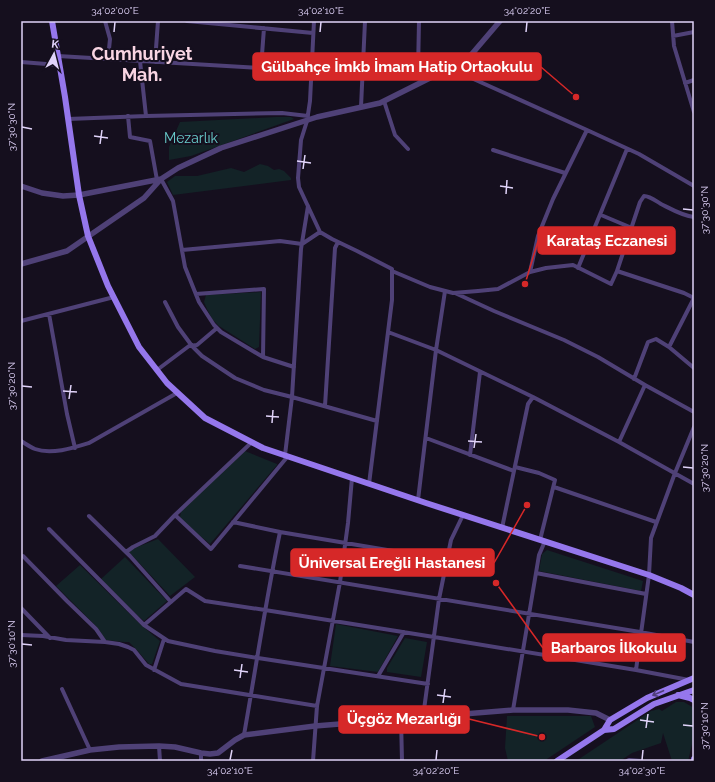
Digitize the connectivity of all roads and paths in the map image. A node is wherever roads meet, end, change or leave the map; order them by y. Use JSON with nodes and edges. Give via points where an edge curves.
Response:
{"nodes":[{"id":1,"x":52,"y":21,"type":"edge"},
{"id":2,"x":105,"y":21,"type":"edge"},
{"id":3,"x":158,"y":21,"type":"edge"},
{"id":4,"x":188,"y":21,"type":"edge"},
{"id":5,"x":314,"y":21,"type":"edge"},
{"id":6,"x":365,"y":21,"type":"edge"},
{"id":7,"x":419,"y":21,"type":"edge"},
{"id":8,"x":500,"y":21,"type":"edge"},
{"id":9,"x":672,"y":21,"type":"edge"},
{"id":10,"x":264,"y":28,"type":"junction"},
{"id":11,"x":694,"y":32,"type":"edge"},
{"id":12,"x":313,"y":33,"type":"junction"},
{"id":13,"x":673,"y":36,"type":"junction"},
{"id":14,"x":58,"y":56,"type":"junction"},
{"id":15,"x":108,"y":59,"type":"junction"},
{"id":16,"x":140,"y":61,"type":"junction"},
{"id":17,"x":21,"y":62,"type":"edge"},
{"id":18,"x":155,"y":62,"type":"junction"},
{"id":19,"x":456,"y":64,"type":"junction"},
{"id":20,"x":59,"y":65,"type":"junction"},
{"id":21,"x":261,"y":68,"type":"junction"},
{"id":22,"x":312,"y":72,"type":"junction"},
{"id":23,"x":694,"y":80,"type":"edge"},
{"id":24,"x":421,"y":82,"type":"junction"},
{"id":25,"x":685,"y":83,"type":"junction"},
{"id":26,"x":384,"y":101,"type":"junction"},
{"id":27,"x":361,"y":107,"type":"junction"},
{"id":28,"x":694,"y":112,"type":"edge"},
{"id":29,"x":128,"y":116,"type":"junction"},
{"id":30,"x":146,"y":116,"type":"junction"},
{"id":31,"x":307,"y":118,"type":"junction"},
{"id":32,"x":68,"y":119,"type":"junction"},
{"id":33,"x":587,"y":130,"type":"junction"},
{"id":34,"x":408,"y":149,"type":"dead end"},
{"id":35,"x":627,"y":149,"type":"junction"},
{"id":36,"x":493,"y":150,"type":"dead end"},
{"id":37,"x":565,"y":174,"type":"junction"},
{"id":38,"x":159,"y":179,"type":"junction"},
{"id":39,"x":21,"y":186,"type":"edge"},
{"id":40,"x":694,"y":186,"type":"edge"},
{"id":41,"x":79,"y":196,"type":"junction"},
{"id":42,"x":308,"y":206,"type":"junction"},
{"id":43,"x":601,"y":215,"type":"junction"},
{"id":44,"x":694,"y":217,"type":"edge"},
{"id":45,"x":632,"y":228,"type":"junction"},
{"id":46,"x":320,"y":232,"type":"junction"},
{"id":47,"x":88,"y":236,"type":"junction"},
{"id":48,"x":338,"y":242,"type":"junction"},
{"id":49,"x":302,"y":244,"type":"junction"},
{"id":50,"x":182,"y":250,"type":"junction"},
{"id":51,"x":21,"y":264,"type":"edge"},
{"id":52,"x":578,"y":268,"type":"junction"},
{"id":53,"x":392,"y":271,"type":"junction"},
{"id":54,"x":617,"y":271,"type":"junction"},
{"id":55,"x":530,"y":272,"type":"junction"},
{"id":56,"x":445,"y":291,"type":"junction"},
{"id":57,"x":453,"y":293,"type":"junction"},
{"id":58,"x":196,"y":294,"type":"junction"},
{"id":59,"x":114,"y":297,"type":"junction"},
{"id":60,"x":694,"y":298,"type":"edge"},
{"id":61,"x":165,"y":302,"type":"dead end"},
{"id":62,"x":49,"y":314,"type":"junction"},
{"id":63,"x":21,"y":321,"type":"edge"},
{"id":64,"x":217,"y":328,"type":"junction"},
{"id":65,"x":388,"y":332,"type":"junction"},
{"id":66,"x":192,"y":346,"type":"junction"},
{"id":67,"x":668,"y":347,"type":"junction"},
{"id":68,"x":436,"y":350,"type":"junction"},
{"id":69,"x":264,"y":357,"type":"junction"},
{"id":70,"x":294,"y":367,"type":"junction"},
{"id":71,"x":694,"y":368,"type":"edge"},
{"id":72,"x":156,"y":370,"type":"junction"},
{"id":73,"x":480,"y":372,"type":"junction"},
{"id":74,"x":634,"y":379,"type":"junction"},
{"id":75,"x":645,"y":385,"type":"junction"},
{"id":76,"x":178,"y":393,"type":"junction"},
{"id":77,"x":292,"y":397,"type":"junction"},
{"id":78,"x":533,"y":398,"type":"junction"},
{"id":79,"x":325,"y":406,"type":"junction"},
{"id":80,"x":694,"y":412,"type":"edge"},
{"id":81,"x":377,"y":421,"type":"junction"},
{"id":82,"x":694,"y":427,"type":"edge"},
{"id":83,"x":426,"y":438,"type":"junction"},
{"id":84,"x":21,"y":441,"type":"edge"},
{"id":85,"x":252,"y":442,"type":"junction"},
{"id":86,"x":619,"y":442,"type":"junction"},
{"id":87,"x":75,"y":448,"type":"junction"},
{"id":88,"x":470,"y":455,"type":"junction"},
{"id":89,"x":286,"y":456,"type":"junction"},
{"id":90,"x":515,"y":469,"type":"junction"},
{"id":91,"x":675,"y":473,"type":"junction"},
{"id":92,"x":352,"y":478,"type":"junction"},
{"id":93,"x":369,"y":484,"type":"junction"},
{"id":94,"x":694,"y":484,"type":"edge"},
{"id":95,"x":554,"y":486,"type":"junction"},
{"id":96,"x":418,"y":500,"type":"junction"},
{"id":97,"x":174,"y":515,"type":"junction"},
{"id":98,"x":464,"y":515,"type":"junction"},
{"id":99,"x":89,"y":516,"type":"dead end"},
{"id":100,"x":234,"y":522,"type":"junction"},
{"id":101,"x":656,"y":522,"type":"junction"},
{"id":102,"x":502,"y":528,"type":"junction"},
{"id":103,"x":48,"y":529,"type":"dead end"},
{"id":104,"x":280,"y":532,"type":"junction"},
{"id":105,"x":542,"y":541,"type":"junction"},
{"id":106,"x":346,"y":543,"type":"junction"},
{"id":107,"x":126,"y":552,"type":"junction"},
{"id":108,"x":22,"y":556,"type":"dead end"},
{"id":109,"x":447,"y":560,"type":"junction"},
{"id":110,"x":240,"y":566,"type":"dead end"},
{"id":111,"x":272,"y":571,"type":"junction"},
{"id":112,"x":536,"y":573,"type":"junction"},
{"id":113,"x":649,"y":575,"type":"junction"},
{"id":114,"x":340,"y":582,"type":"junction"},
{"id":115,"x":681,"y":588,"type":"junction"},
{"id":116,"x":694,"y":591,"type":"edge"},
{"id":117,"x":646,"y":594,"type":"junction"},
{"id":118,"x":694,"y":595,"type":"edge"},
{"id":119,"x":439,"y":599,"type":"junction"},
{"id":120,"x":171,"y":602,"type":"junction"},
{"id":121,"x":21,"y":608,"type":"edge"},
{"id":122,"x":265,"y":610,"type":"junction"},
{"id":123,"x":529,"y":613,"type":"junction"},
{"id":124,"x":332,"y":620,"type":"junction"},
{"id":125,"x":144,"y":625,"type":"junction"},
{"id":126,"x":404,"y":632,"type":"junction"},
{"id":127,"x":640,"y":632,"type":"junction"},
{"id":128,"x":21,"y":635,"type":"edge"},
{"id":129,"x":434,"y":637,"type":"junction"},
{"id":130,"x":50,"y":638,"type":"junction"},
{"id":131,"x":164,"y":639,"type":"junction"},
{"id":132,"x":105,"y":642,"type":"junction"},
{"id":133,"x":694,"y":642,"type":"edge"},
{"id":134,"x":523,"y":652,"type":"junction"},
{"id":135,"x":258,"y":658,"type":"junction"},
{"id":136,"x":324,"y":668,"type":"junction"},
{"id":137,"x":154,"y":670,"type":"junction"},
{"id":138,"x":636,"y":670,"type":"junction"},
{"id":139,"x":378,"y":676,"type":"junction"},
{"id":140,"x":692,"y":679,"type":"edge"},
{"id":141,"x":428,"y":684,"type":"junction"},
{"id":142,"x":62,"y":689,"type":"dead end"},
{"id":143,"x":694,"y":690,"type":"edge"},
{"id":144,"x":251,"y":695,"type":"junction"},
{"id":145,"x":678,"y":695,"type":"junction"},
{"id":146,"x":694,"y":700,"type":"edge"},
{"id":147,"x":317,"y":706,"type":"junction"},
{"id":148,"x":513,"y":710,"type":"junction"},
{"id":149,"x":423,"y":717,"type":"junction"},
{"id":150,"x":401,"y":718,"type":"junction"},
{"id":151,"x":610,"y":720,"type":"junction"},
{"id":152,"x":315,"y":726,"type":"junction"},
{"id":153,"x":604,"y":730,"type":"junction"},
{"id":154,"x":244,"y":735,"type":"junction"},
{"id":155,"x":159,"y":746,"type":"junction"},
{"id":156,"x":90,"y":750,"type":"junction"},
{"id":157,"x":201,"y":753,"type":"junction"},
{"id":158,"x":42,"y":761,"type":"edge"},
{"id":159,"x":160,"y":761,"type":"edge"},
{"id":160,"x":201,"y":761,"type":"edge"},
{"id":161,"x":313,"y":761,"type":"edge"},
{"id":162,"x":402,"y":761,"type":"edge"},
{"id":163,"x":557,"y":761,"type":"edge"},
{"id":164,"x":627,"y":761,"type":"edge"},
{"id":165,"x":641,"y":761,"type":"edge"}],
"edges":[{"from":1,"to":14,"type":"main road"},
{"from":2,"to":15,"type":"street","via":[[110,39]]},
{"from":3,"to":18,"type":"street"},
{"from":4,"to":10,"type":"street"},
{"from":5,"to":12,"type":"street"},
{"from":6,"to":27,"type":"street"},
{"from":7,"to":24,"type":"street","via":[[418,71]]},
{"from":8,"to":19,"type":"street","via":[[470,55]]},
{"from":9,"to":13,"type":"street"},
{"from":10,"to":12,"type":"street"},
{"from":10,"to":21,"type":"street"},
{"from":11,"to":13,"type":"street"},
{"from":12,"to":22,"type":"street"},
{"from":13,"to":25,"type":"street"},
{"from":14,"to":15,"type":"street"},
{"from":14,"to":20,"type":"main road"},
{"from":15,"to":16,"type":"street"},
{"from":16,"to":18,"type":"street"},
{"from":16,"to":30,"type":"street"},
{"from":17,"to":20,"type":"street"},
{"from":18,"to":21,"type":"street"},
{"from":19,"to":24,"type":"street"},
{"from":19,"to":33,"type":"street","via":[[469,77]]},
{"from":20,"to":32,"type":"main road"},
{"from":21,"to":22,"type":"street"},
{"from":22,"to":31,"type":"street"},
{"from":23,"to":25,"type":"street"},
{"from":24,"to":26,"type":"street"},
{"from":25,"to":28,"type":"street"},
{"from":26,"to":27,"type":"street"},
{"from":26,"to":34,"type":"street","via":[[396,135]]},
{"from":27,"to":31,"type":"street"},
{"from":29,"to":30,"type":"street"},
{"from":29,"to":32,"type":"street"},
{"from":29,"to":38,"type":"street","via":[[130,137],[150,141]]},
{"from":30,"to":31,"type":"street","via":[[282,113]]},
{"from":31,"to":38,"type":"street","via":[[222,148]]},
{"from":31,"to":42,"type":"street","via":[[301,140],[298,178],[299,187]]},
{"from":32,"to":41,"type":"main road"},
{"from":33,"to":35,"type":"street"},
{"from":33,"to":37,"type":"street"},
{"from":35,"to":40,"type":"street"},
{"from":35,"to":43,"type":"street"},
{"from":36,"to":37,"type":"street"},
{"from":37,"to":55,"type":"street","via":[[538,236]]},
{"from":38,"to":41,"type":"street"},
{"from":38,"to":47,"type":"street","via":[[144,198]]},
{"from":38,"to":50,"type":"street","via":[[172,201]]},
{"from":39,"to":41,"type":"street","via":[[42,193]]},
{"from":41,"to":47,"type":"main road"},
{"from":42,"to":46,"type":"street"},
{"from":42,"to":49,"type":"street"},
{"from":43,"to":45,"type":"street"},
{"from":43,"to":52,"type":"street"},
{"from":44,"to":45,"type":"street","via":[[644,196]]},
{"from":45,"to":54,"type":"street"},
{"from":46,"to":48,"type":"street"},
{"from":46,"to":49,"type":"street"},
{"from":47,"to":51,"type":"street","via":[[67,250]]},
{"from":47,"to":59,"type":"main road"},
{"from":48,"to":53,"type":"street"},
{"from":48,"to":79,"type":"street","via":[[334,248]]},
{"from":49,"to":50,"type":"street","via":[[280,240]]},
{"from":49,"to":70,"type":"street"},
{"from":50,"to":58,"type":"street","via":[[185,267]]},
{"from":52,"to":54,"type":"street","via":[[611,284]]},
{"from":52,"to":55,"type":"street","via":[[573,265]]},
{"from":53,"to":56,"type":"street"},
{"from":53,"to":65,"type":"street"},
{"from":54,"to":60,"type":"street"},
{"from":55,"to":57,"type":"street","via":[[498,289]]},
{"from":56,"to":57,"type":"street"},
{"from":56,"to":68,"type":"street"},
{"from":57,"to":74,"type":"street","via":[[564,340]]},
{"from":58,"to":64,"type":"street"},
{"from":58,"to":69,"type":"street","via":[[264,289]]},
{"from":59,"to":62,"type":"street"},
{"from":59,"to":72,"type":"main road","via":[[139,347]]},
{"from":60,"to":67,"type":"street"},
{"from":61,"to":66,"type":"street"},
{"from":62,"to":63,"type":"street"},
{"from":62,"to":87,"type":"street"},
{"from":64,"to":66,"type":"street","via":[[198,345]]},
{"from":64,"to":69,"type":"street"},
{"from":65,"to":68,"type":"street"},
{"from":65,"to":81,"type":"street"},
{"from":66,"to":72,"type":"street"},
{"from":66,"to":77,"type":"street","via":[[202,356],[235,378],[264,390]]},
{"from":67,"to":71,"type":"street"},
{"from":67,"to":74,"type":"street","via":[[656,339],[648,342]]},
{"from":68,"to":73,"type":"street"},
{"from":68,"to":83,"type":"street"},
{"from":69,"to":70,"type":"street"},
{"from":70,"to":77,"type":"street"},
{"from":72,"to":76,"type":"main road"},
{"from":73,"to":78,"type":"street"},
{"from":73,"to":88,"type":"street"},
{"from":74,"to":75,"type":"street"},
{"from":75,"to":80,"type":"street"},
{"from":75,"to":86,"type":"street"},
{"from":76,"to":85,"type":"main road","via":[[205,418]]},
{"from":76,"to":87,"type":"street","via":[[89,443]]},
{"from":77,"to":79,"type":"street"},
{"from":77,"to":89,"type":"street"},
{"from":78,"to":86,"type":"street"},
{"from":78,"to":90,"type":"street","via":[[528,404]]},
{"from":79,"to":81,"type":"street"},
{"from":81,"to":93,"type":"street"},
{"from":82,"to":91,"type":"street"},
{"from":83,"to":88,"type":"street"},
{"from":83,"to":96,"type":"street"},
{"from":84,"to":87,"type":"street","via":[[37,450],[61,451]]},
{"from":85,"to":89,"type":"main road"},
{"from":85,"to":97,"type":"street"},
{"from":86,"to":91,"type":"street"},
{"from":88,"to":90,"type":"street"},
{"from":89,"to":92,"type":"main road"},
{"from":89,"to":100,"type":"street"},
{"from":90,"to":95,"type":"street","via":[[540,473],[555,480]]},
{"from":90,"to":102,"type":"street"},
{"from":91,"to":94,"type":"street"},
{"from":91,"to":101,"type":"street"},
{"from":92,"to":93,"type":"main road"},
{"from":92,"to":106,"type":"street"},
{"from":93,"to":96,"type":"main road"},
{"from":95,"to":101,"type":"street"},
{"from":95,"to":105,"type":"street"},
{"from":96,"to":98,"type":"main road"},
{"from":97,"to":100,"type":"street","via":[[211,549]]},
{"from":97,"to":107,"type":"street","via":[[155,536]]},
{"from":98,"to":102,"type":"main road"},
{"from":98,"to":109,"type":"street","via":[[451,540]]},
{"from":99,"to":107,"type":"street"},
{"from":100,"to":104,"type":"street"},
{"from":101,"to":113,"type":"street","via":[[651,538]]},
{"from":102,"to":105,"type":"main road"},
{"from":103,"to":125,"type":"street"},
{"from":104,"to":106,"type":"street"},
{"from":104,"to":111,"type":"street"},
{"from":105,"to":112,"type":"street"},
{"from":105,"to":113,"type":"main road"},
{"from":106,"to":109,"type":"street"},
{"from":106,"to":114,"type":"street"},
{"from":107,"to":120,"type":"street"},
{"from":108,"to":132,"type":"street","via":[[96,629]]},
{"from":109,"to":119,"type":"street"},
{"from":110,"to":111,"type":"street"},
{"from":111,"to":114,"type":"street"},
{"from":111,"to":122,"type":"street"},
{"from":112,"to":117,"type":"street"},
{"from":112,"to":123,"type":"street"},
{"from":113,"to":115,"type":"main road"},
{"from":113,"to":117,"type":"street"},
{"from":114,"to":119,"type":"street"},
{"from":114,"to":124,"type":"street"},
{"from":115,"to":116,"type":"main road"},
{"from":115,"to":118,"type":"main road"},
{"from":117,"to":127,"type":"street"},
{"from":119,"to":123,"type":"street"},
{"from":119,"to":129,"type":"street"},
{"from":120,"to":122,"type":"street","via":[[186,588],[205,601]]},
{"from":120,"to":125,"type":"street"},
{"from":121,"to":130,"type":"street"},
{"from":122,"to":124,"type":"street"},
{"from":122,"to":135,"type":"street"},
{"from":123,"to":127,"type":"street"},
{"from":123,"to":134,"type":"street"},
{"from":124,"to":126,"type":"street"},
{"from":124,"to":136,"type":"street"},
{"from":125,"to":131,"type":"street"},
{"from":126,"to":129,"type":"street"},
{"from":126,"to":139,"type":"street"},
{"from":127,"to":133,"type":"street"},
{"from":127,"to":138,"type":"street"},
{"from":128,"to":130,"type":"street"},
{"from":129,"to":134,"type":"street"},
{"from":129,"to":141,"type":"street"},
{"from":130,"to":132,"type":"street"},
{"from":131,"to":135,"type":"street"},
{"from":131,"to":137,"type":"street"},
{"from":132,"to":137,"type":"street","via":[[134,650],[146,665]]},
{"from":134,"to":138,"type":"street"},
{"from":134,"to":148,"type":"street"},
{"from":135,"to":136,"type":"street"},
{"from":135,"to":144,"type":"street"},
{"from":136,"to":139,"type":"street"},
{"from":136,"to":147,"type":"street"},
{"from":137,"to":144,"type":"street","via":[[181,684]]},
{"from":138,"to":140,"type":"street"},
{"from":139,"to":141,"type":"street"},
{"from":140,"to":151,"type":"main road","one_way":true,"via":[[647,698]]},
{"from":141,"to":149,"type":"street"},
{"from":142,"to":156,"type":"street"},
{"from":143,"to":145,"type":"main road"},
{"from":144,"to":147,"type":"street"},
{"from":144,"to":154,"type":"street"},
{"from":145,"to":146,"type":"main road"},
{"from":145,"to":153,"type":"main road","via":[[654,704],[614,729]]},
{"from":147,"to":152,"type":"street"},
{"from":148,"to":149,"type":"street"},
{"from":148,"to":151,"type":"street","via":[[568,710],[596,713]]},
{"from":149,"to":150,"type":"street"},
{"from":150,"to":152,"type":"street"},
{"from":150,"to":162,"type":"street"},
{"from":151,"to":153,"type":"main road"},
{"from":152,"to":154,"type":"street"},
{"from":152,"to":161,"type":"street"},
{"from":153,"to":163,"type":"main road"},
{"from":154,"to":157,"type":"street","via":[[218,753]]},
{"from":155,"to":156,"type":"street"},
{"from":155,"to":157,"type":"street"},
{"from":155,"to":159,"type":"street"},
{"from":156,"to":158,"type":"street"},
{"from":157,"to":160,"type":"street"},
{"from":164,"to":165,"type":"street"}]}
